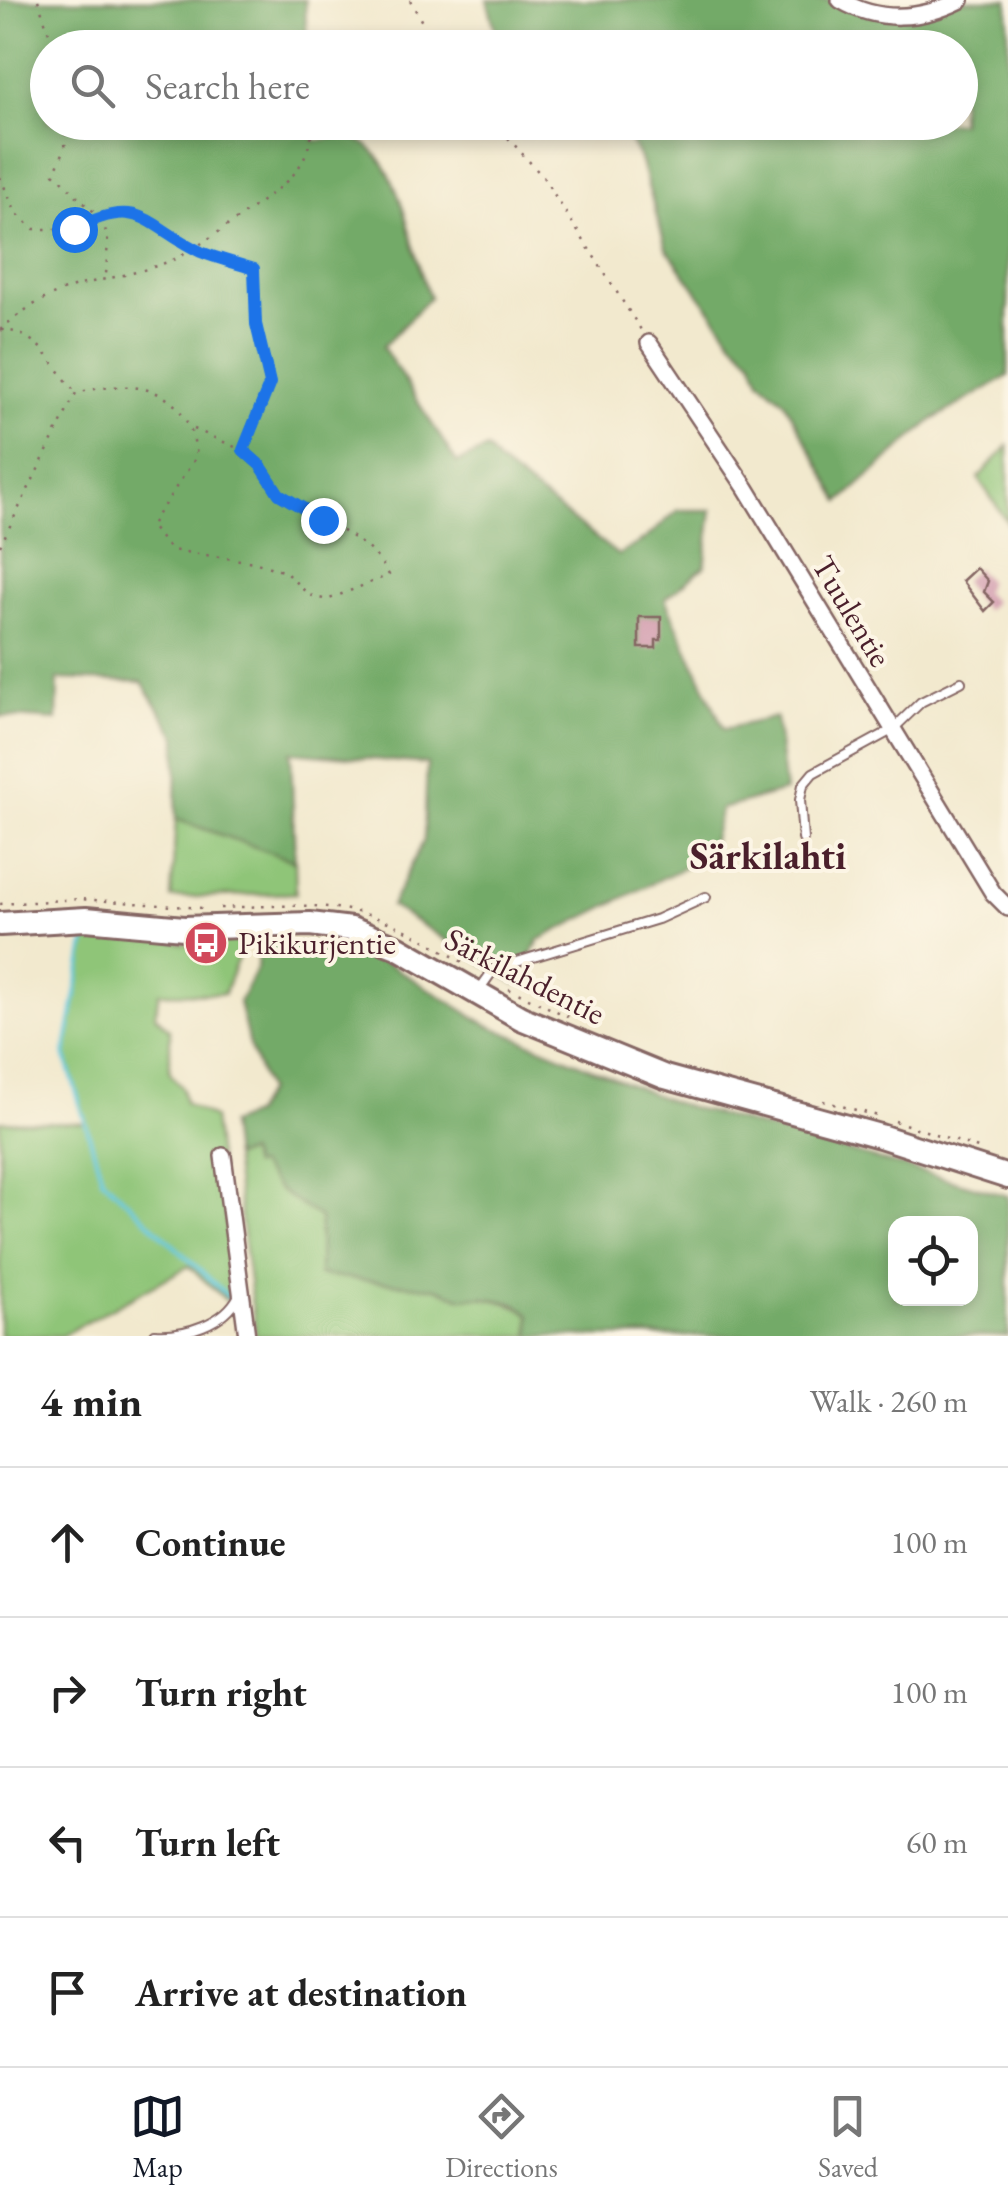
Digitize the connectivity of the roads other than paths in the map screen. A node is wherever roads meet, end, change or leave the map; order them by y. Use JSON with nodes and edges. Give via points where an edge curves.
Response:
{"nodes":[{"id":1,"x":840,"y":0,"type":"edge"},
{"id":2,"x":962,"y":0,"type":"edge"},
{"id":3,"x":649,"y":343,"type":"road end"},
{"id":4,"x":961,"y":682,"type":"dead end"},
{"id":5,"x":892,"y":730,"type":"junction"},
{"id":6,"x":804,"y":839,"type":"dead end"},
{"id":7,"x":706,"y":897,"type":"dead end"},
{"id":8,"x":1008,"y":908,"type":"edge"},
{"id":9,"x":0,"y":924,"type":"edge"},
{"id":10,"x":476,"y":994,"type":"junction"},
{"id":11,"x":222,"y":1156,"type":"dead end"},
{"id":12,"x":1008,"y":1177,"type":"edge"},
{"id":13,"x":240,"y":1290,"type":"junction"},
{"id":14,"x":155,"y":1334,"type":"edge"},
{"id":15,"x":247,"y":1336,"type":"edge"}],
"edges":[{"from":1,"to":2,"type":"street","via":[[888,17],[936,13]]},
{"from":3,"to":5,"type":"street","name":"Tuulentie"},
{"from":4,"to":5,"type":"lane","via":[[922,702]]},
{"from":5,"to":6,"type":"lane","via":[[813,772],[803,785]]},
{"from":5,"to":8,"type":"street","name":"Tuulentie"},
{"from":7,"to":10,"type":"lane","via":[[658,919],[494,969]]},
{"from":9,"to":10,"type":"street","name":"Särkilahdentie","via":[[66,918],[184,928],[329,926],[382,940]]},
{"from":10,"to":12,"type":"street","name":"Särkilahdentie","via":[[680,1083]]},
{"from":11,"to":13,"type":"street"},
{"from":13,"to":14,"type":"lane","via":[[216,1319],[190,1332]]},
{"from":13,"to":15,"type":"street"}]}
